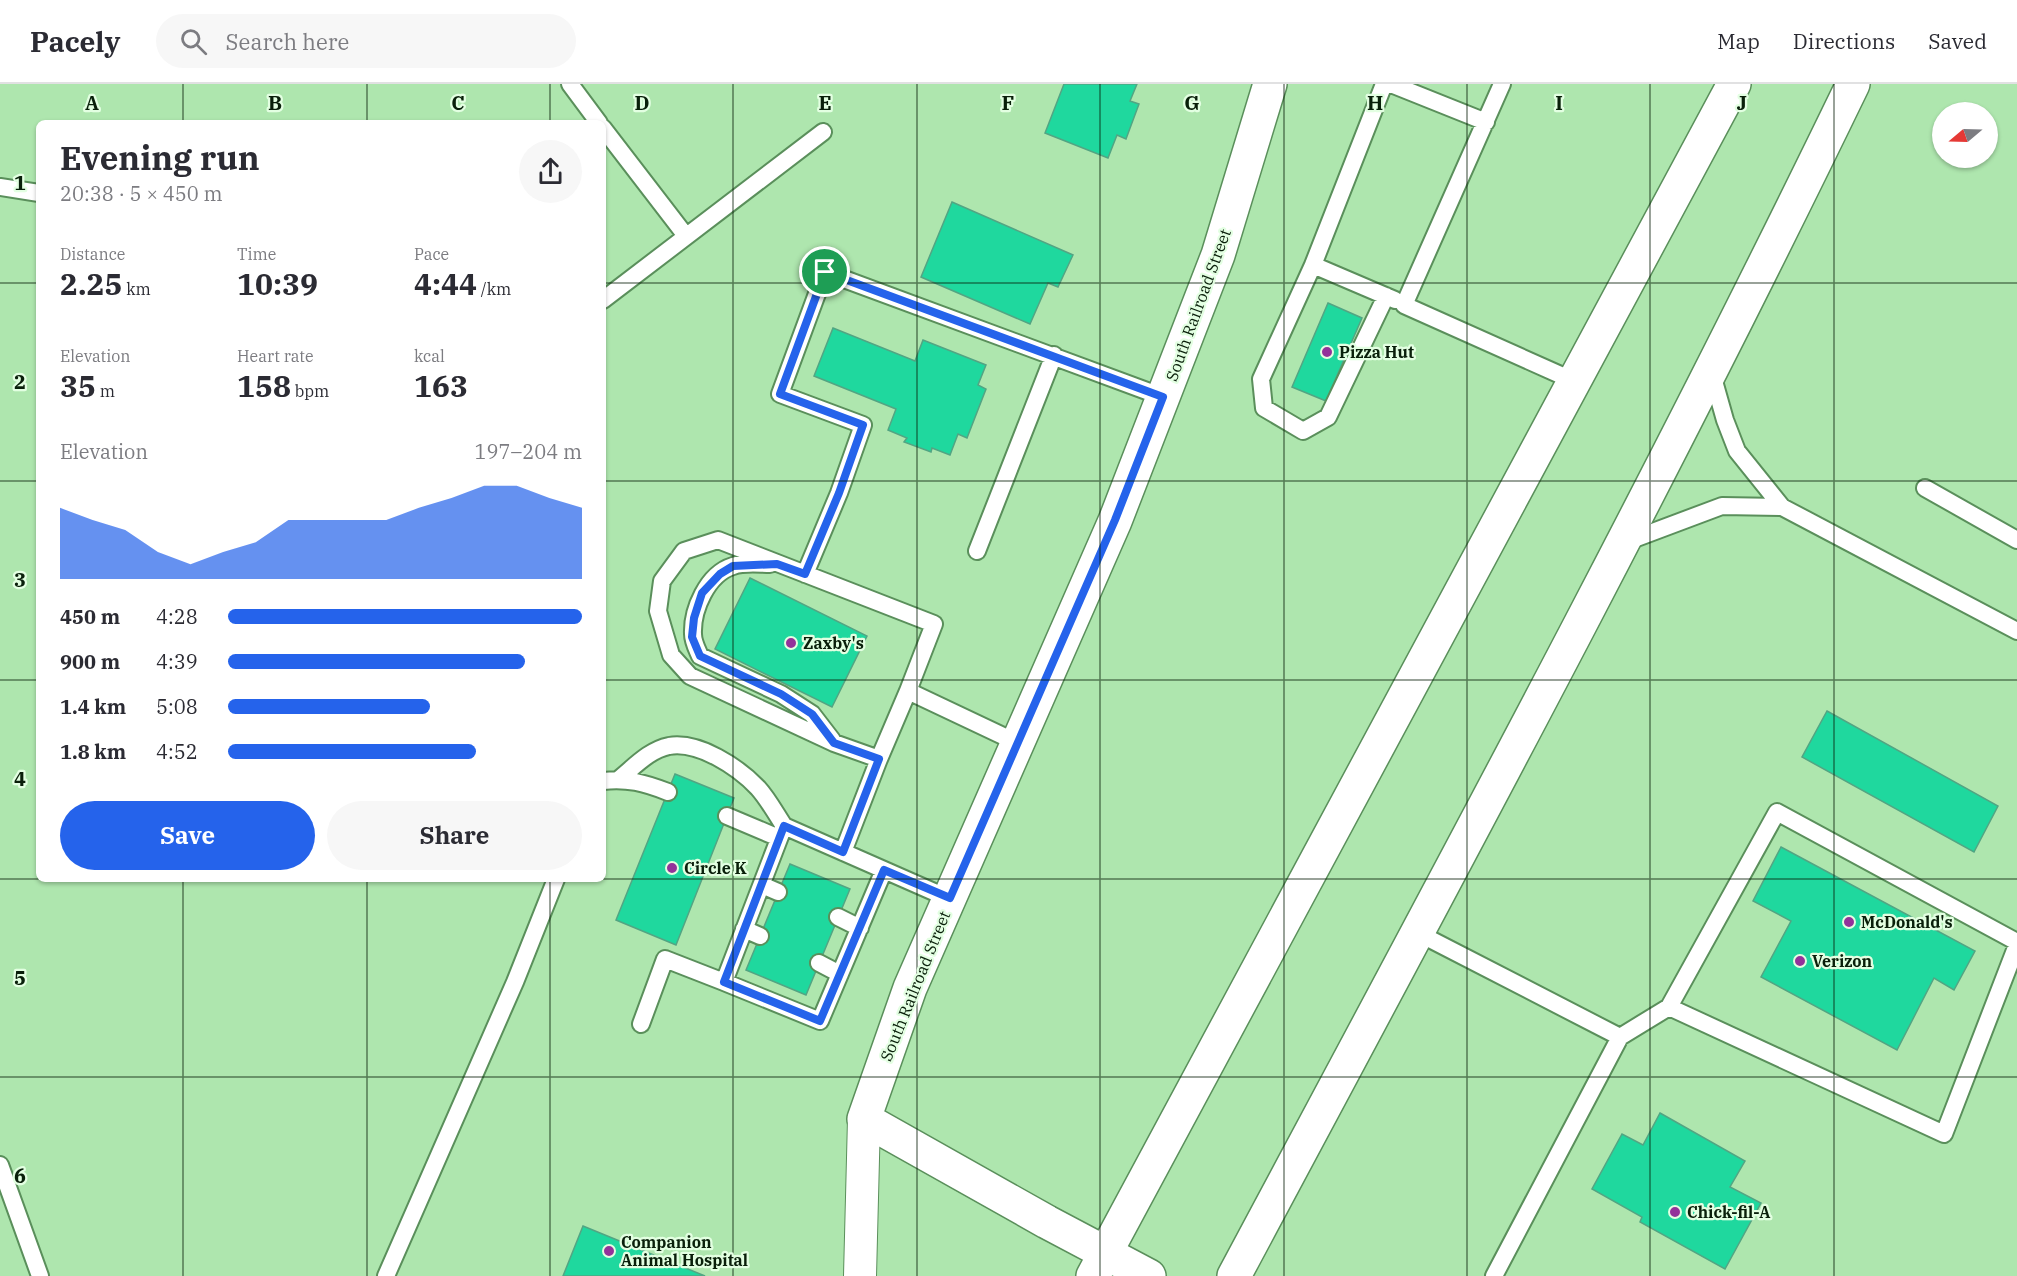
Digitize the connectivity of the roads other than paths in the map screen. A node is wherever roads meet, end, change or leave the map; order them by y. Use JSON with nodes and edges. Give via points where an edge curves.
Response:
{"nodes":[{"id":1,"x":570,"y":84,"type":"edge"},
{"id":2,"x":1270,"y":84,"type":"edge"},
{"id":3,"x":1384,"y":84,"type":"edge"},
{"id":4,"x":1391,"y":84,"type":"edge"},
{"id":5,"x":1502,"y":84,"type":"edge"},
{"id":6,"x":1734,"y":84,"type":"edge"},
{"id":7,"x":1852,"y":84,"type":"edge"},
{"id":8,"x":597,"y":120,"type":"edge"},
{"id":9,"x":1486,"y":122,"type":"junction"},
{"id":10,"x":606,"y":132,"type":"edge"},
{"id":11,"x":823,"y":132,"type":"dead end"},
{"id":12,"x":0,"y":186,"type":"edge"},
{"id":13,"x":36,"y":192,"type":"edge"},
{"id":14,"x":686,"y":236,"type":"junction"},
{"id":15,"x":1313,"y":265,"type":"junction"},
{"id":16,"x":1386,"y":296,"type":"junction"},
{"id":17,"x":606,"y":298,"type":"edge"},
{"id":18,"x":1404,"y":305,"type":"junction"},
{"id":19,"x":1053,"y":355,"type":"junction"},
{"id":20,"x":1711,"y":370,"type":"junction"},
{"id":21,"x":1574,"y":381,"type":"junction"},
{"id":22,"x":1163,"y":397,"type":"junction"},
{"id":23,"x":1925,"y":488,"type":"dead end"},
{"id":24,"x":1782,"y":507,"type":"junction"},
{"id":25,"x":2017,"y":540,"type":"edge"},
{"id":26,"x":1622,"y":543,"type":"junction"},
{"id":27,"x":977,"y":551,"type":"dead end"},
{"id":28,"x":777,"y":564,"type":"junction"},
{"id":29,"x":805,"y":574,"type":"junction"},
{"id":30,"x":2017,"y":631,"type":"edge"},
{"id":31,"x":908,"y":691,"type":"junction"},
{"id":32,"x":834,"y":743,"type":"junction"},
{"id":33,"x":1018,"y":743,"type":"junction"},
{"id":34,"x":879,"y":759,"type":"junction"},
{"id":35,"x":611,"y":780,"type":"edge"},
{"id":36,"x":668,"y":792,"type":"dead end"},
{"id":37,"x":727,"y":816,"type":"dead end"},
{"id":38,"x":782,"y":832,"type":"junction"},
{"id":39,"x":843,"y":852,"type":"junction"},
{"id":40,"x":884,"y":870,"type":"junction"},
{"id":41,"x":555,"y":882,"type":"edge"},
{"id":42,"x":762,"y":885,"type":"junction"},
{"id":43,"x":778,"y":892,"type":"dead end"},
{"id":44,"x":950,"y":898,"type":"junction"},
{"id":45,"x":838,"y":917,"type":"dead end"},
{"id":46,"x":860,"y":928,"type":"junction"},
{"id":47,"x":744,"y":929,"type":"junction"},
{"id":48,"x":1418,"y":933,"type":"junction"},
{"id":49,"x":760,"y":936,"type":"dead end"},
{"id":50,"x":2017,"y":944,"type":"edge"},
{"id":51,"x":819,"y":963,"type":"dead end"},
{"id":52,"x":840,"y":974,"type":"junction"},
{"id":53,"x":724,"y":982,"type":"junction"},
{"id":54,"x":1669,"y":1007,"type":"junction"},
{"id":55,"x":641,"y":1024,"type":"dead end"},
{"id":56,"x":1620,"y":1037,"type":"junction"},
{"id":57,"x":864,"y":1119,"type":"junction"},
{"id":58,"x":0,"y":1165,"type":"edge"},
{"id":59,"x":1099,"y":1264,"type":"edge"},
{"id":60,"x":40,"y":1276,"type":"edge"},
{"id":61,"x":386,"y":1276,"type":"edge"},
{"id":62,"x":860,"y":1276,"type":"edge"},
{"id":63,"x":1149,"y":1276,"type":"edge"},
{"id":64,"x":1234,"y":1276,"type":"edge"},
{"id":65,"x":1494,"y":1276,"type":"edge"}],
"edges":[{"from":1,"to":8,"type":"lane"},
{"from":2,"to":22,"type":"main road","name":"South Railroad Street","via":[[1218,255]]},
{"from":3,"to":15,"type":"lane"},
{"from":4,"to":9,"type":"lane"},
{"from":5,"to":9,"type":"lane"},
{"from":6,"to":21,"type":"main road"},
{"from":7,"to":20,"type":"main road"},
{"from":9,"to":18,"type":"lane"},
{"from":10,"to":14,"type":"lane"},
{"from":11,"to":14,"type":"lane"},
{"from":12,"to":13,"type":"lane"},
{"from":14,"to":17,"type":"lane"},
{"from":15,"to":16,"type":"lane"},
{"from":15,"to":16,"type":"lane","via":[[1262,379],[1264,408],[1303,430],[1329,417]]},
{"from":16,"to":18,"type":"lane"},
{"from":18,"to":21,"type":"lane"},
{"from":19,"to":22,"type":"lane"},
{"from":19,"to":27,"type":"lane"},
{"from":19,"to":29,"type":"lane","via":[[825,272],[780,394],[863,425]]},
{"from":20,"to":24,"type":"lane","via":[[1737,451]]},
{"from":20,"to":26,"type":"main road"},
{"from":21,"to":59,"type":"main road"},
{"from":22,"to":33,"type":"main road","name":"South Railroad Street","via":[[1115,520]]},
{"from":23,"to":25,"type":"lane"},
{"from":24,"to":26,"type":"lane","via":[[1722,506]]},
{"from":24,"to":30,"type":"lane"},
{"from":26,"to":48,"type":"main road"},
{"from":28,"to":29,"type":"lane"},
{"from":28,"to":32,"type":"lane","via":[[733,566],[720,574],[702,593],[692,637],[700,656],[781,694],[812,714]]},
{"from":28,"to":32,"type":"lane","via":[[718,540],[684,551],[662,581],[658,611],[671,655],[690,676]]},
{"from":29,"to":31,"type":"lane","via":[[934,624]]},
{"from":31,"to":33,"type":"lane"},
{"from":31,"to":34,"type":"lane"},
{"from":32,"to":34,"type":"lane"},
{"from":33,"to":44,"type":"main road","name":"South Railroad Street"},
{"from":34,"to":39,"type":"lane"},
{"from":35,"to":36,"type":"lane","via":[[642,782]]},
{"from":35,"to":38,"type":"lane","via":[[648,754],[669,746],[701,749],[734,767],[759,788]]},
{"from":37,"to":38,"type":"lane"},
{"from":38,"to":39,"type":"lane"},
{"from":38,"to":42,"type":"lane"},
{"from":39,"to":40,"type":"lane"},
{"from":40,"to":44,"type":"lane"},
{"from":40,"to":46,"type":"lane"},
{"from":41,"to":61,"type":"lane"},
{"from":42,"to":43,"type":"lane"},
{"from":42,"to":47,"type":"lane"},
{"from":44,"to":57,"type":"main road","name":"South Railroad Street","via":[[910,988]]},
{"from":45,"to":46,"type":"lane"},
{"from":46,"to":52,"type":"lane"},
{"from":47,"to":49,"type":"lane"},
{"from":47,"to":53,"type":"lane"},
{"from":48,"to":56,"type":"lane"},
{"from":48,"to":64,"type":"main road"},
{"from":50,"to":54,"type":"lane","via":[[1777,812]]},
{"from":50,"to":54,"type":"lane","via":[[1944,1134]]},
{"from":51,"to":52,"type":"lane"},
{"from":52,"to":53,"type":"lane","via":[[820,1021]]},
{"from":53,"to":55,"type":"lane","via":[[665,959]]},
{"from":54,"to":56,"type":"lane"},
{"from":56,"to":65,"type":"lane"},
{"from":57,"to":59,"type":"main road","via":[[1047,1222]]},
{"from":57,"to":62,"type":"street","name":"South Railroad Street"},
{"from":58,"to":60,"type":"lane"},
{"from":59,"to":63,"type":"main road"}]}
